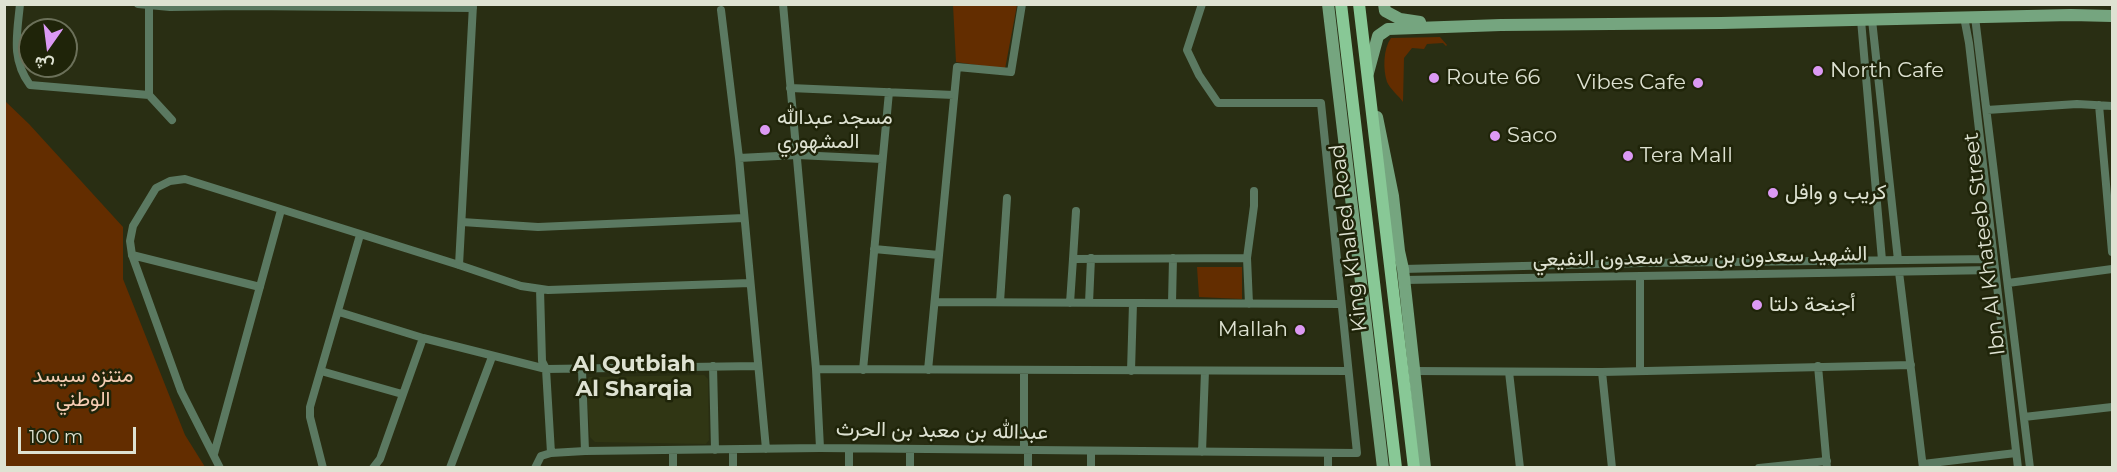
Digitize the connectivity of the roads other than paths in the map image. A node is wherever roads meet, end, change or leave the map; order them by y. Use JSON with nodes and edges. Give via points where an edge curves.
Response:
{"nodes":[{"id":1,"x":20,"y":4,"type":"edge"},
{"id":2,"x":138,"y":4,"type":"edge"},
{"id":3,"x":783,"y":4,"type":"edge"},
{"id":4,"x":1022,"y":4,"type":"edge"},
{"id":5,"x":1202,"y":4,"type":"edge"},
{"id":6,"x":1328,"y":4,"type":"edge"},
{"id":7,"x":1341,"y":4,"type":"edge"},
{"id":8,"x":1359,"y":4,"type":"edge"},
{"id":9,"x":1384,"y":4,"type":"edge"},
{"id":10,"x":149,"y":5,"type":"edge"},
{"id":11,"x":211,"y":6,"type":"edge"},
{"id":12,"x":473,"y":6,"type":"edge"},
{"id":13,"x":721,"y":10,"type":"dead end"},
{"id":14,"x":2112,"y":16,"type":"edge"},
{"id":15,"x":1969,"y":17,"type":"junction"},
{"id":16,"x":1866,"y":20,"type":"junction"},
{"id":17,"x":1446,"y":26,"type":"junction"},
{"id":18,"x":1368,"y":72,"type":"junction"},
{"id":19,"x":790,"y":87,"type":"junction"},
{"id":20,"x":889,"y":92,"type":"junction"},
{"id":21,"x":149,"y":95,"type":"junction"},
{"id":22,"x":954,"y":95,"type":"junction"},
{"id":23,"x":2098,"y":105,"type":"junction"},
{"id":24,"x":2112,"y":105,"type":"edge"},
{"id":25,"x":1987,"y":110,"type":"junction"},
{"id":26,"x":172,"y":120,"type":"dead end"},
{"id":27,"x":796,"y":155,"type":"junction"},
{"id":28,"x":739,"y":158,"type":"junction"},
{"id":29,"x":882,"y":159,"type":"junction"},
{"id":30,"x":1254,"y":191,"type":"dead end"},
{"id":31,"x":2110,"y":193,"type":"edge"},
{"id":32,"x":1007,"y":198,"type":"dead end"},
{"id":33,"x":281,"y":210,"type":"junction"},
{"id":34,"x":1076,"y":211,"type":"dead end"},
{"id":35,"x":744,"y":218,"type":"junction"},
{"id":36,"x":462,"y":222,"type":"junction"},
{"id":37,"x":360,"y":235,"type":"junction"},
{"id":38,"x":874,"y":249,"type":"junction"},
{"id":39,"x":2112,"y":252,"type":"edge"},
{"id":40,"x":132,"y":255,"type":"junction"},
{"id":41,"x":939,"y":255,"type":"junction"},
{"id":42,"x":1091,"y":258,"type":"junction"},
{"id":43,"x":1173,"y":258,"type":"junction"},
{"id":44,"x":1247,"y":258,"type":"junction"},
{"id":45,"x":1993,"y":259,"type":"junction"},
{"id":46,"x":1073,"y":260,"type":"junction"},
{"id":47,"x":1882,"y":260,"type":"junction"},
{"id":48,"x":1898,"y":260,"type":"junction"},
{"id":49,"x":459,"y":265,"type":"junction"},
{"id":50,"x":2112,"y":269,"type":"edge"},
{"id":51,"x":1995,"y":270,"type":"junction"},
{"id":52,"x":1899,"y":272,"type":"junction"},
{"id":53,"x":1404,"y":274,"type":"junction"},
{"id":54,"x":1640,"y":276,"type":"junction"},
{"id":55,"x":2008,"y":283,"type":"junction"},
{"id":56,"x":750,"y":284,"type":"junction"},
{"id":57,"x":260,"y":287,"type":"junction"},
{"id":58,"x":540,"y":289,"type":"junction"},
{"id":59,"x":934,"y":302,"type":"junction"},
{"id":60,"x":1000,"y":302,"type":"junction"},
{"id":61,"x":1070,"y":303,"type":"junction"},
{"id":62,"x":1089,"y":303,"type":"junction"},
{"id":63,"x":1133,"y":303,"type":"junction"},
{"id":64,"x":1172,"y":303,"type":"junction"},
{"id":65,"x":1249,"y":304,"type":"junction"},
{"id":66,"x":1340,"y":304,"type":"junction"},
{"id":67,"x":339,"y":312,"type":"junction"},
{"id":68,"x":423,"y":339,"type":"junction"},
{"id":69,"x":492,"y":357,"type":"junction"},
{"id":70,"x":1911,"y":365,"type":"junction"},
{"id":71,"x":713,"y":366,"type":"junction"},
{"id":72,"x":758,"y":366,"type":"junction"},
{"id":73,"x":1818,"y":366,"type":"junction"},
{"id":74,"x":546,"y":369,"type":"junction"},
{"id":75,"x":816,"y":369,"type":"junction"},
{"id":76,"x":582,"y":370,"type":"junction"},
{"id":77,"x":863,"y":370,"type":"junction"},
{"id":78,"x":928,"y":370,"type":"junction"},
{"id":79,"x":1024,"y":370,"type":"junction"},
{"id":80,"x":321,"y":371,"type":"junction"},
{"id":81,"x":1131,"y":371,"type":"junction"},
{"id":82,"x":1205,"y":371,"type":"junction"},
{"id":83,"x":1348,"y":371,"type":"junction"},
{"id":84,"x":1414,"y":371,"type":"junction"},
{"id":85,"x":1640,"y":371,"type":"junction"},
{"id":86,"x":1509,"y":372,"type":"junction"},
{"id":87,"x":1602,"y":372,"type":"junction"},
{"id":88,"x":402,"y":394,"type":"junction"},
{"id":89,"x":2112,"y":407,"type":"edge"},
{"id":90,"x":2024,"y":417,"type":"junction"},
{"id":91,"x":820,"y":448,"type":"junction"},
{"id":92,"x":766,"y":449,"type":"junction"},
{"id":93,"x":849,"y":449,"type":"junction"},
{"id":94,"x":910,"y":449,"type":"junction"},
{"id":95,"x":673,"y":450,"type":"junction"},
{"id":96,"x":715,"y":450,"type":"junction"},
{"id":97,"x":733,"y":450,"type":"junction"},
{"id":98,"x":1026,"y":450,"type":"junction"},
{"id":99,"x":585,"y":451,"type":"junction"},
{"id":100,"x":1091,"y":451,"type":"junction"},
{"id":101,"x":1202,"y":452,"type":"junction"},
{"id":102,"x":550,"y":453,"type":"junction"},
{"id":103,"x":1328,"y":453,"type":"junction"},
{"id":104,"x":2016,"y":453,"type":"junction"},
{"id":105,"x":214,"y":454,"type":"junction"},
{"id":106,"x":1827,"y":464,"type":"edge"},
{"id":107,"x":1923,"y":466,"type":"edge"},
{"id":108,"x":220,"y":468,"type":"edge"},
{"id":109,"x":323,"y":468,"type":"edge"},
{"id":110,"x":373,"y":468,"type":"edge"},
{"id":111,"x":450,"y":468,"type":"edge"},
{"id":112,"x":535,"y":468,"type":"edge"},
{"id":113,"x":673,"y":468,"type":"edge"},
{"id":114,"x":733,"y":468,"type":"edge"},
{"id":115,"x":849,"y":468,"type":"edge"},
{"id":116,"x":910,"y":468,"type":"edge"},
{"id":117,"x":1028,"y":468,"type":"edge"},
{"id":118,"x":1091,"y":468,"type":"edge"},
{"id":119,"x":1328,"y":468,"type":"edge"},
{"id":120,"x":1383,"y":468,"type":"edge"},
{"id":121,"x":1396,"y":468,"type":"edge"},
{"id":122,"x":1414,"y":468,"type":"edge"},
{"id":123,"x":1425,"y":468,"type":"edge"},
{"id":124,"x":1520,"y":468,"type":"edge"},
{"id":125,"x":1612,"y":468,"type":"edge"},
{"id":126,"x":1760,"y":468,"type":"edge"},
{"id":127,"x":2018,"y":468,"type":"edge"},
{"id":128,"x":2030,"y":468,"type":"edge"}],
"edges":[{"from":1,"to":21,"type":"street","via":[[17,57],[30,85]]},
{"from":2,"to":10,"type":"street"},
{"from":3,"to":19,"type":"street"},
{"from":4,"to":22,"type":"street","via":[[1011,72],[957,67]]},
{"from":5,"to":66,"type":"street","via":[[1187,50],[1218,103],[1321,103]]},
{"from":6,"to":120,"type":"main road"},
{"from":7,"to":121,"type":"main road","name":"King Khaled Road"},
{"from":8,"to":18,"type":"main road","name":"King Khaled Road"},
{"from":9,"to":17,"type":"main road","via":[[1385,11],[1400,19]]},
{"from":10,"to":11,"type":"street"},
{"from":10,"to":21,"type":"street"},
{"from":11,"to":12,"type":"street"},
{"from":12,"to":36,"type":"street"},
{"from":13,"to":28,"type":"street"},
{"from":14,"to":15,"type":"main road"},
{"from":15,"to":16,"type":"main road"},
{"from":15,"to":25,"type":"street","name":"Ibn Al Khateeb Street"},
{"from":15,"to":45,"type":"street","name":"Ibn Al Khateeb Street"},
{"from":16,"to":17,"type":"main road"},
{"from":16,"to":47,"type":"street"},
{"from":16,"to":48,"type":"street"},
{"from":17,"to":18,"type":"main road","via":[[1388,29],[1378,36]]},
{"from":18,"to":53,"type":"main road"},
{"from":18,"to":122,"type":"main road","name":"King Khaled Road"},
{"from":19,"to":20,"type":"street"},
{"from":19,"to":27,"type":"street"},
{"from":20,"to":22,"type":"street"},
{"from":20,"to":29,"type":"street"},
{"from":21,"to":26,"type":"street"},
{"from":22,"to":41,"type":"street"},
{"from":23,"to":24,"type":"street"},
{"from":23,"to":25,"type":"street"},
{"from":23,"to":31,"type":"street"},
{"from":25,"to":55,"type":"street","name":"Ibn Al Khateeb Street"},
{"from":27,"to":28,"type":"street"},
{"from":27,"to":29,"type":"street"},
{"from":27,"to":75,"type":"street"},
{"from":28,"to":35,"type":"street"},
{"from":29,"to":38,"type":"street"},
{"from":30,"to":44,"type":"street"},
{"from":31,"to":39,"type":"street"},
{"from":32,"to":60,"type":"street"},
{"from":33,"to":37,"type":"street"},
{"from":33,"to":40,"type":"street","via":[[184,180],[170,181],[156,188],[133,226]]},
{"from":33,"to":57,"type":"street"},
{"from":34,"to":46,"type":"street"},
{"from":35,"to":36,"type":"street","via":[[538,227]]},
{"from":35,"to":56,"type":"street"},
{"from":36,"to":49,"type":"street"},
{"from":37,"to":49,"type":"street"},
{"from":37,"to":67,"type":"street"},
{"from":38,"to":41,"type":"street"},
{"from":38,"to":77,"type":"street"},
{"from":40,"to":57,"type":"street"},
{"from":40,"to":105,"type":"street","via":[[181,391]]},
{"from":41,"to":59,"type":"street"},
{"from":42,"to":43,"type":"street"},
{"from":42,"to":46,"type":"street"},
{"from":42,"to":62,"type":"street"},
{"from":43,"to":44,"type":"street"},
{"from":43,"to":64,"type":"street"},
{"from":44,"to":65,"type":"street"},
{"from":45,"to":48,"type":"street","name":"الشهيد سعدون بن سعد سعدون النفيعي"},
{"from":45,"to":51,"type":"street","name":"Ibn Al Khateeb Street"},
{"from":46,"to":61,"type":"street"},
{"from":47,"to":48,"type":"street","name":"الشهيد سعدون بن سعد سعدون النفيعي"},
{"from":47,"to":53,"type":"street","name":"الشهيد سعدون بن سعد سعدون النفيعي","via":[[1643,263]]},
{"from":49,"to":58,"type":"street"},
{"from":50,"to":55,"type":"street"},
{"from":51,"to":52,"type":"street","name":"الشهيد سعدون بن سعد سعدون النفيعي"},
{"from":51,"to":104,"type":"street","name":"Ibn Al Khateeb Street"},
{"from":52,"to":54,"type":"street","name":"الشهيد سعدون بن سعد سعدون النفيعي"},
{"from":52,"to":70,"type":"street"},
{"from":53,"to":54,"type":"street","name":"الشهيد سعدون بن سعد سعدون النفيعي"},
{"from":53,"to":84,"type":"main road"},
{"from":54,"to":85,"type":"street"},
{"from":55,"to":90,"type":"street","name":"Ibn Al Khateeb Street"},
{"from":56,"to":58,"type":"street"},
{"from":56,"to":72,"type":"street"},
{"from":57,"to":105,"type":"street"},
{"from":58,"to":74,"type":"street","via":[[542,361]]},
{"from":59,"to":60,"type":"street"},
{"from":59,"to":78,"type":"street"},
{"from":60,"to":61,"type":"street"},
{"from":61,"to":62,"type":"street"},
{"from":62,"to":63,"type":"street"},
{"from":63,"to":64,"type":"street"},
{"from":63,"to":81,"type":"street"},
{"from":64,"to":65,"type":"street"},
{"from":65,"to":66,"type":"street"},
{"from":66,"to":83,"type":"street"},
{"from":67,"to":68,"type":"street"},
{"from":67,"to":80,"type":"street"},
{"from":68,"to":69,"type":"street"},
{"from":68,"to":88,"type":"street"},
{"from":69,"to":74,"type":"street"},
{"from":69,"to":111,"type":"street"},
{"from":70,"to":73,"type":"street"},
{"from":70,"to":107,"type":"street"},
{"from":71,"to":72,"type":"street"},
{"from":71,"to":76,"type":"street"},
{"from":71,"to":96,"type":"street"},
{"from":72,"to":92,"type":"street"},
{"from":73,"to":85,"type":"street"},
{"from":73,"to":106,"type":"street"},
{"from":74,"to":76,"type":"street"},
{"from":74,"to":102,"type":"street"},
{"from":75,"to":77,"type":"street"},
{"from":75,"to":91,"type":"street"},
{"from":76,"to":99,"type":"street"},
{"from":77,"to":78,"type":"street"},
{"from":78,"to":79,"type":"street"},
{"from":79,"to":81,"type":"street"},
{"from":79,"to":98,"type":"street"},
{"from":80,"to":88,"type":"street"},
{"from":80,"to":109,"type":"street","via":[[310,417]]},
{"from":81,"to":82,"type":"street"},
{"from":82,"to":83,"type":"street"},
{"from":82,"to":101,"type":"street"},
{"from":83,"to":103,"type":"street","name":"عبدالله بن معبد بن الحرث","via":[[1357,453]]},
{"from":84,"to":86,"type":"street"},
{"from":84,"to":123,"type":"main road"},
{"from":85,"to":87,"type":"street"},
{"from":86,"to":87,"type":"street"},
{"from":86,"to":124,"type":"street"},
{"from":87,"to":125,"type":"street"},
{"from":88,"to":110,"type":"street","via":[[380,459]]},
{"from":89,"to":90,"type":"street"},
{"from":90,"to":128,"type":"street","name":"Ibn Al Khateeb Street"},
{"from":91,"to":92,"type":"street","name":"عبدالله بن معبد بن الحرث"},
{"from":91,"to":93,"type":"street","name":"عبدالله بن معبد بن الحرث"},
{"from":92,"to":97,"type":"street","name":"عبدالله بن معبد بن الحرث"},
{"from":93,"to":94,"type":"street","name":"عبدالله بن معبد بن الحرث"},
{"from":93,"to":115,"type":"street"},
{"from":94,"to":98,"type":"street","name":"عبدالله بن معبد بن الحرث"},
{"from":94,"to":116,"type":"street"},
{"from":95,"to":96,"type":"street","name":"عبدالله بن معبد بن الحرث"},
{"from":95,"to":99,"type":"street","name":"عبدالله بن معبد بن الحرث"},
{"from":95,"to":113,"type":"street"},
{"from":96,"to":97,"type":"street","name":"عبدالله بن معبد بن الحرث"},
{"from":97,"to":114,"type":"street"},
{"from":98,"to":100,"type":"street","name":"عبدالله بن معبد بن الحرث"},
{"from":98,"to":117,"type":"street"},
{"from":99,"to":102,"type":"street","name":"عبدالله بن معبد بن الحرث"},
{"from":100,"to":101,"type":"street","name":"عبدالله بن معبد بن الحرث"},
{"from":100,"to":118,"type":"street"},
{"from":101,"to":103,"type":"street","name":"عبدالله بن معبد بن الحرث"},
{"from":102,"to":112,"type":"street","via":[[541,456]]},
{"from":103,"to":119,"type":"street"},
{"from":104,"to":107,"type":"street"},
{"from":104,"to":127,"type":"street","name":"Ibn Al Khateeb Street"},
{"from":105,"to":108,"type":"street"},
{"from":106,"to":126,"type":"street"}]}
